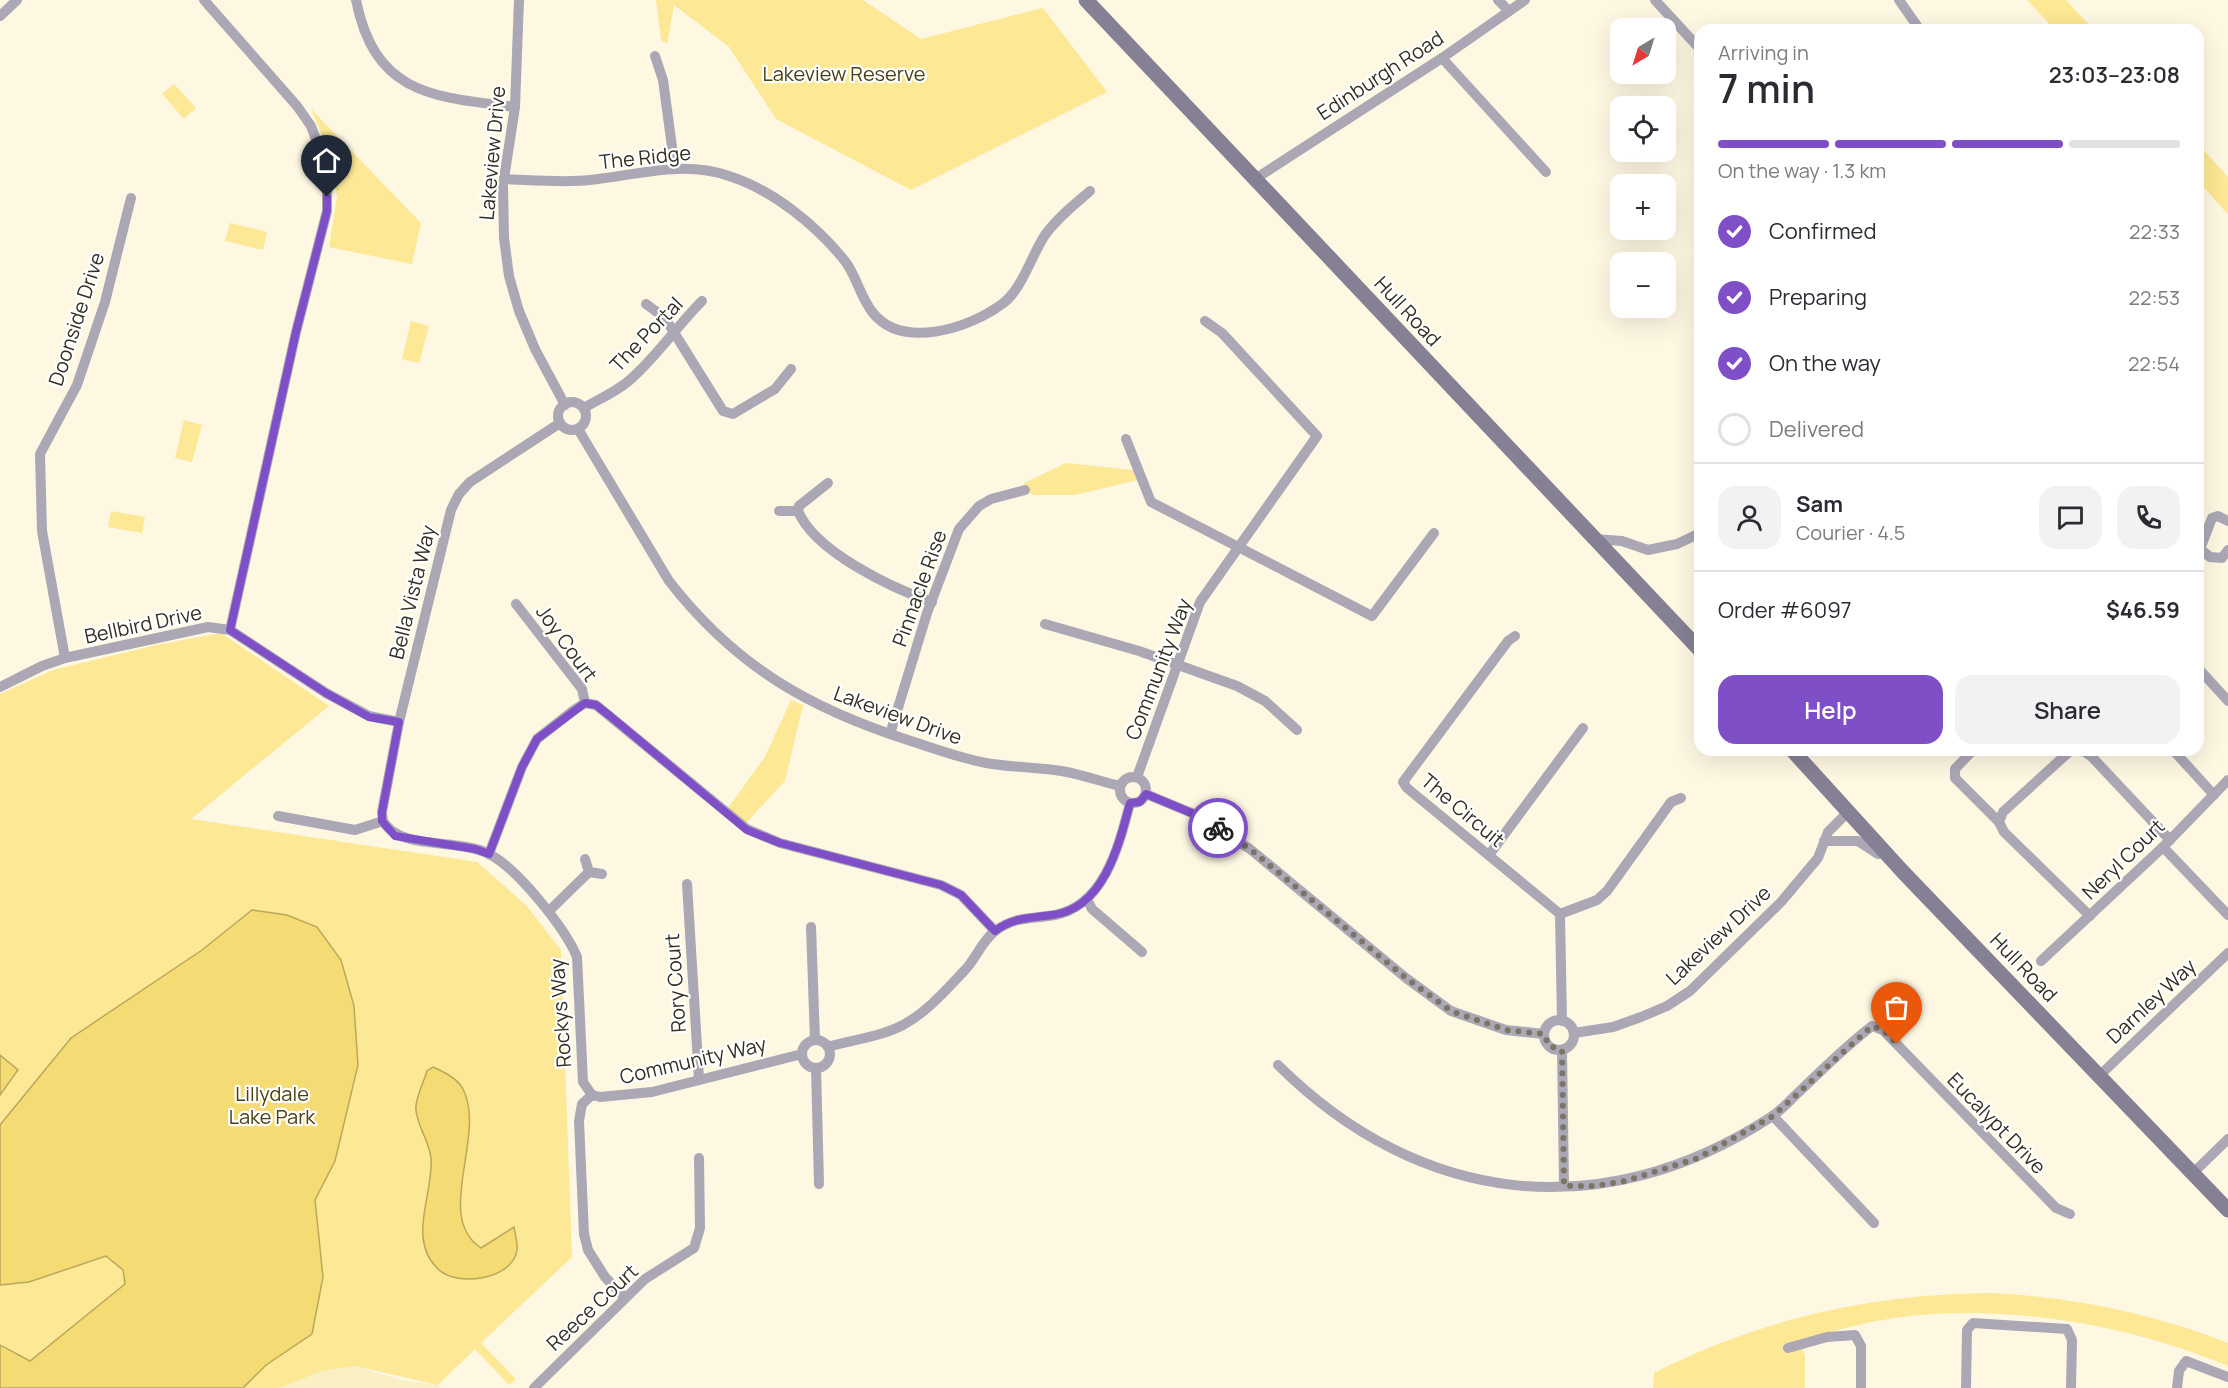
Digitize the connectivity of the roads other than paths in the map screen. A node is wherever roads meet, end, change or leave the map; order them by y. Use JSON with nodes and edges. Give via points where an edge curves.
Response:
{"nodes":[{"id":1,"x":17,"y":0,"type":"edge"},
{"id":2,"x":204,"y":0,"type":"edge"},
{"id":3,"x":356,"y":0,"type":"edge"},
{"id":4,"x":519,"y":0,"type":"edge"},
{"id":5,"x":1086,"y":0,"type":"edge"},
{"id":6,"x":1497,"y":0,"type":"edge"},
{"id":7,"x":1525,"y":0,"type":"edge"},
{"id":8,"x":1654,"y":0,"type":"edge"},
{"id":9,"x":1899,"y":0,"type":"edge"},
{"id":10,"x":1509,"y":11,"type":"junction"},
{"id":11,"x":0,"y":16,"type":"edge"},
{"id":12,"x":1916,"y":24,"type":"edge"},
{"id":13,"x":1694,"y":43,"type":"edge"},
{"id":14,"x":656,"y":56,"type":"dead end"},
{"id":15,"x":1442,"y":58,"type":"junction"},
{"id":16,"x":515,"y":107,"type":"junction"},
{"id":17,"x":675,"y":169,"type":"junction"},
{"id":18,"x":1546,"y":172,"type":"dead end"},
{"id":19,"x":504,"y":179,"type":"junction"},
{"id":20,"x":1255,"y":179,"type":"junction"},
{"id":21,"x":1090,"y":191,"type":"dead end"},
{"id":22,"x":130,"y":198,"type":"dead end"},
{"id":23,"x":702,"y":301,"type":"dead end"},
{"id":24,"x":646,"y":304,"type":"dead end"},
{"id":25,"x":1205,"y":321,"type":"dead end"},
{"id":26,"x":675,"y":334,"type":"junction"},
{"id":27,"x":791,"y":369,"type":"dead end"},
{"id":28,"x":565,"y":405,"type":"junction"},
{"id":29,"x":584,"y":408,"type":"junction"},
{"id":30,"x":560,"y":423,"type":"junction"},
{"id":31,"x":578,"y":429,"type":"junction"},
{"id":32,"x":1126,"y":439,"type":"dead end"},
{"id":33,"x":828,"y":483,"type":"dead end"},
{"id":34,"x":1025,"y":490,"type":"dead end"},
{"id":35,"x":779,"y":511,"type":"dead end"},
{"id":36,"x":798,"y":511,"type":"junction"},
{"id":37,"x":2228,"y":521,"type":"edge"},
{"id":38,"x":1434,"y":533,"type":"dead end"},
{"id":39,"x":1694,"y":536,"type":"edge"},
{"id":40,"x":2204,"y":538,"type":"edge"},
{"id":41,"x":1595,"y":539,"type":"junction"},
{"id":42,"x":1240,"y":548,"type":"junction"},
{"id":43,"x":2228,"y":550,"type":"edge"},
{"id":44,"x":2204,"y":552,"type":"edge"},
{"id":45,"x":932,"y":602,"type":"junction"},
{"id":46,"x":516,"y":604,"type":"dead end"},
{"id":47,"x":1045,"y":624,"type":"dead end"},
{"id":48,"x":230,"y":630,"type":"junction"},
{"id":49,"x":1515,"y":636,"type":"dead end"},
{"id":50,"x":1694,"y":644,"type":"edge"},
{"id":51,"x":65,"y":658,"type":"junction"},
{"id":52,"x":1176,"y":664,"type":"junction"},
{"id":53,"x":2204,"y":674,"type":"edge"},
{"id":54,"x":0,"y":687,"type":"edge"},
{"id":55,"x":2228,"y":700,"type":"edge"},
{"id":56,"x":585,"y":703,"type":"junction"},
{"id":57,"x":399,"y":722,"type":"junction"},
{"id":58,"x":1583,"y":728,"type":"dead end"},
{"id":59,"x":1297,"y":730,"type":"dead end"},
{"id":60,"x":890,"y":734,"type":"junction"},
{"id":61,"x":1798,"y":756,"type":"edge"},
{"id":62,"x":1968,"y":756,"type":"edge"},
{"id":63,"x":2065,"y":756,"type":"edge"},
{"id":64,"x":2091,"y":756,"type":"edge"},
{"id":65,"x":2178,"y":756,"type":"edge"},
{"id":66,"x":1137,"y":777,"type":"junction"},
{"id":67,"x":2228,"y":780,"type":"edge"},
{"id":68,"x":1120,"y":786,"type":"junction"},
{"id":69,"x":1146,"y":794,"type":"junction"},
{"id":70,"x":2214,"y":795,"type":"junction"},
{"id":71,"x":1681,"y":798,"type":"dead end"},
{"id":72,"x":1130,"y":803,"type":"junction"},
{"id":73,"x":1849,"y":811,"type":"junction"},
{"id":74,"x":278,"y":816,"type":"dead end"},
{"id":75,"x":382,"y":821,"type":"junction"},
{"id":76,"x":1999,"y":822,"type":"junction"},
{"id":77,"x":1824,"y":841,"type":"junction"},
{"id":78,"x":2167,"y":844,"type":"junction"},
{"id":79,"x":489,"y":854,"type":"junction"},
{"id":80,"x":1489,"y":855,"type":"junction"},
{"id":81,"x":585,"y":859,"type":"dead end"},
{"id":82,"x":589,"y":872,"type":"junction"},
{"id":83,"x":1903,"y":872,"type":"junction"},
{"id":84,"x":602,"y":873,"type":"dead end"},
{"id":85,"x":687,"y":884,"type":"dead end"},
{"id":86,"x":1087,"y":899,"type":"junction"},
{"id":87,"x":549,"y":911,"type":"junction"},
{"id":88,"x":1560,"y":914,"type":"junction"},
{"id":89,"x":2228,"y":915,"type":"edge"},
{"id":90,"x":2090,"y":916,"type":"junction"},
{"id":91,"x":811,"y":927,"type":"dead end"},
{"id":92,"x":995,"y":931,"type":"junction"},
{"id":93,"x":1142,"y":952,"type":"dead end"},
{"id":94,"x":2228,"y":953,"type":"edge"},
{"id":95,"x":2041,"y":961,"type":"dead end"},
{"id":96,"x":1562,"y":1021,"type":"junction"},
{"id":97,"x":1574,"y":1033,"type":"junction"},
{"id":98,"x":1544,"y":1034,"type":"junction"},
{"id":99,"x":815,"y":1040,"type":"junction"},
{"id":100,"x":828,"y":1047,"type":"junction"},
{"id":101,"x":1562,"y":1050,"type":"junction"},
{"id":102,"x":802,"y":1054,"type":"junction"},
{"id":103,"x":1278,"y":1065,"type":"dead end"},
{"id":104,"x":816,"y":1068,"type":"junction"},
{"id":105,"x":2099,"y":1076,"type":"junction"},
{"id":106,"x":699,"y":1079,"type":"junction"},
{"id":107,"x":592,"y":1095,"type":"junction"},
{"id":108,"x":1773,"y":1116,"type":"junction"},
{"id":109,"x":2228,"y":1139,"type":"edge"},
{"id":110,"x":699,"y":1158,"type":"dead end"},
{"id":111,"x":2193,"y":1173,"type":"junction"},
{"id":112,"x":819,"y":1184,"type":"dead end"},
{"id":113,"x":1564,"y":1186,"type":"junction"},
{"id":114,"x":2228,"y":1210,"type":"edge"},
{"id":115,"x":2070,"y":1214,"type":"dead end"},
{"id":116,"x":1875,"y":1222,"type":"dead end"},
{"id":117,"x":624,"y":1297,"type":"junction"},
{"id":118,"x":1788,"y":1348,"type":"dead end"},
{"id":119,"x":2228,"y":1377,"type":"edge"},
{"id":120,"x":534,"y":1388,"type":"edge"},
{"id":121,"x":1861,"y":1388,"type":"edge"},
{"id":122,"x":1966,"y":1388,"type":"edge"},
{"id":123,"x":2071,"y":1388,"type":"edge"},
{"id":124,"x":2177,"y":1388,"type":"edge"}],
"edges":[{"from":1,"to":11,"type":"street"},
{"from":2,"to":48,"type":"street","name":"Bellbird Drive","via":[[311,126],[327,183],[327,211]]},
{"from":3,"to":16,"type":"street","via":[[369,43],[383,64],[400,79],[445,99]]},
{"from":4,"to":16,"type":"street","name":"Lakeview Drive"},
{"from":5,"to":20,"type":"main road","name":"Hull Road"},
{"from":6,"to":10,"type":"street"},
{"from":7,"to":10,"type":"street","name":"Edinburgh Road"},
{"from":8,"to":13,"type":"street"},
{"from":9,"to":12,"type":"street"},
{"from":10,"to":15,"type":"street","name":"Edinburgh Road"},
{"from":14,"to":17,"type":"street"},
{"from":15,"to":18,"type":"street"},
{"from":15,"to":20,"type":"street","name":"Edinburgh Road"},
{"from":16,"to":19,"type":"street","name":"Lakeview Drive"},
{"from":17,"to":19,"type":"street","name":"The Ridge","via":[[588,181]]},
{"from":17,"to":21,"type":"street","name":"The Ridge","via":[[698,168],[730,176],[784,205],[827,240],[847,263],[874,315],[908,333],[960,324],[1004,303],[1046,233]]},
{"from":19,"to":28,"type":"street","name":"Lakeview Drive","via":[[503,220],[509,276],[535,350]]},
{"from":20,"to":41,"type":"main road","name":"Hull Road"},
{"from":22,"to":51,"type":"street","name":"Doonside Drive","via":[[87,359],[40,454],[42,531]]},
{"from":23,"to":26,"type":"street","name":"The Portal"},
{"from":24,"to":26,"type":"street","via":[[664,318]]},
{"from":25,"to":42,"type":"street","name":"Community Way","via":[[1222,333],[1317,436]]},
{"from":26,"to":27,"type":"street","via":[[723,411],[733,414],[775,389]]},
{"from":26,"to":29,"type":"street","name":"The Portal","via":[[629,381]]},
{"from":28,"to":29,"type":"street","via":[[573,403]]},
{"from":28,"to":30,"type":"street","via":[[559,413]]},
{"from":29,"to":31,"type":"street","via":[[585,421]]},
{"from":30,"to":31,"type":"street","via":[[568,430]]},
{"from":30,"to":57,"type":"street","name":"Bella Vista Way","via":[[470,482],[459,494],[445,528]]},
{"from":31,"to":60,"type":"street","name":"Lakeview Drive","via":[[669,581],[701,617],[792,692],[854,722]]},
{"from":32,"to":42,"type":"street","via":[[1151,502]]},
{"from":33,"to":36,"type":"street"},
{"from":34,"to":45,"type":"street","name":"Pinnacle Rise","via":[[991,499],[968,516],[951,547]]},
{"from":35,"to":36,"type":"street"},
{"from":36,"to":45,"type":"street","via":[[809,527],[846,559],[894,587]]},
{"from":37,"to":40,"type":"street","via":[[2218,516],[2212,518]]},
{"from":38,"to":42,"type":"street","via":[[1372,616]]},
{"from":39,"to":41,"type":"street","via":[[1648,550]]},
{"from":41,"to":50,"type":"main road","name":"Hull Road"},
{"from":42,"to":52,"type":"street","name":"Community Way","via":[[1200,602]]},
{"from":43,"to":44,"type":"street","via":[[2222,558]]},
{"from":45,"to":60,"type":"street","name":"Pinnacle Rise"},
{"from":46,"to":56,"type":"street","name":"Joy Court","via":[[582,689]]},
{"from":47,"to":52,"type":"street"},
{"from":48,"to":51,"type":"street","name":"Bellbird Drive","via":[[208,627]]},
{"from":48,"to":57,"type":"street","via":[[369,717]]},
{"from":49,"to":80,"type":"street","name":"The Circuit","via":[[1403,782]]},
{"from":51,"to":54,"type":"street","name":"Bellbird Drive"},
{"from":52,"to":59,"type":"street","via":[[1237,686],[1264,701]]},
{"from":52,"to":66,"type":"street","name":"Community Way"},
{"from":53,"to":55,"type":"street"},
{"from":56,"to":79,"type":"street","via":[[533,745]]},
{"from":56,"to":92,"type":"street","via":[[596,705],[747,830],[780,843],[941,885],[961,895]]},
{"from":57,"to":75,"type":"street","name":"Bella Vista Way"},
{"from":58,"to":80,"type":"street"},
{"from":60,"to":68,"type":"street","name":"Lakeview Drive","via":[[987,763],[1056,770]]},
{"from":61,"to":73,"type":"main road","name":"Hull Road"},
{"from":62,"to":76,"type":"street","via":[[1954,769],[1955,778]]},
{"from":63,"to":76,"type":"street","via":[[2003,812]]},
{"from":64,"to":78,"type":"street"},
{"from":65,"to":70,"type":"street"},
{"from":66,"to":68,"type":"street","via":[[1128,778]]},
{"from":66,"to":69,"type":"street","via":[[1145,784]]},
{"from":67,"to":70,"type":"street","name":"Neryl Court"},
{"from":68,"to":72,"type":"street","via":[[1121,798]]},
{"from":69,"to":72,"type":"street","via":[[1140,802]]},
{"from":69,"to":98,"type":"street","via":[[1194,814],[1250,849],[1451,1011],[1506,1030]]},
{"from":70,"to":78,"type":"street","name":"Neryl Court"},
{"from":71,"to":88,"type":"street","via":[[1671,802],[1598,900]]},
{"from":72,"to":86,"type":"street","via":[[1120,844],[1099,885]]},
{"from":73,"to":77,"type":"street","name":"Lakeview Drive"},
{"from":73,"to":83,"type":"main road","name":"Hull Road"},
{"from":74,"to":75,"type":"street","via":[[355,830]]},
{"from":75,"to":79,"type":"street","name":"Rockys Way","via":[[395,836]]},
{"from":76,"to":90,"type":"street","via":[[2004,832]]},
{"from":77,"to":83,"type":"street","via":[[1865,843]]},
{"from":77,"to":97,"type":"street","name":"Lakeview Drive","via":[[1818,858],[1781,902],[1690,991],[1641,1017]]},
{"from":78,"to":89,"type":"street"},
{"from":78,"to":90,"type":"street","name":"Neryl Court"},
{"from":79,"to":87,"type":"street","name":"Rockys Way"},
{"from":80,"to":88,"type":"street","name":"The Circuit"},
{"from":81,"to":82,"type":"street"},
{"from":82,"to":84,"type":"street"},
{"from":82,"to":87,"type":"street"},
{"from":83,"to":105,"type":"main road","name":"Hull Road"},
{"from":85,"to":106,"type":"street","name":"Rory Court"},
{"from":86,"to":92,"type":"street","via":[[1066,912],[1015,920]]},
{"from":86,"to":93,"type":"street","via":[[1092,909]]},
{"from":87,"to":107,"type":"street","name":"Rockys Way","via":[[571,941],[577,957],[583,1082]]},
{"from":88,"to":96,"type":"street"},
{"from":90,"to":95,"type":"street","name":"Neryl Court"},
{"from":91,"to":99,"type":"street"},
{"from":92,"to":100,"type":"street","via":[[967,968],[916,1016],[888,1031]]},
{"from":94,"to":105,"type":"street","name":"Darnley Way"},
{"from":96,"to":97,"type":"street"},
{"from":96,"to":98,"type":"street","via":[[1552,1022]]},
{"from":97,"to":101,"type":"street","via":[[1572,1042]]},
{"from":98,"to":101,"type":"street","via":[[1549,1046]]},
{"from":99,"to":100,"type":"street"},
{"from":99,"to":102,"type":"street","via":[[804,1047]]},
{"from":100,"to":104,"type":"street","via":[[830,1056]]},
{"from":101,"to":113,"type":"street"},
{"from":102,"to":104,"type":"street","via":[[804,1061]]},
{"from":102,"to":106,"type":"street","name":"Community Way"},
{"from":103,"to":113,"type":"street","name":"Eucalypt Drive","via":[[1350,1126],[1401,1152],[1442,1169],[1494,1183]]},
{"from":104,"to":112,"type":"street"},
{"from":105,"to":111,"type":"main road","name":"Hull Road"},
{"from":106,"to":107,"type":"street","name":"Community Way","via":[[635,1095]]},
{"from":107,"to":117,"type":"street","via":[[582,1104],[579,1121],[584,1234],[596,1265]]},
{"from":108,"to":113,"type":"street","name":"Eucalypt Drive","via":[[1698,1158],[1662,1171],[1594,1186]]},
{"from":108,"to":115,"type":"street","name":"Eucalypt Drive","via":[[1872,1026],[1883,1030],[2055,1208]]},
{"from":108,"to":116,"type":"street"},
{"from":109,"to":111,"type":"street"},
{"from":110,"to":117,"type":"street","name":"Reece Court","via":[[699,1240],[685,1256],[645,1279]]},
{"from":111,"to":114,"type":"main road","name":"Hull Road"},
{"from":117,"to":120,"type":"street","name":"Reece Court"},
{"from":118,"to":121,"type":"street","via":[[1827,1337],[1855,1335],[1861,1346]]},
{"from":119,"to":124,"type":"street","via":[[2186,1361],[2179,1371]]},
{"from":122,"to":123,"type":"street","via":[[1967,1330],[1973,1323],[2067,1329],[2072,1336]]}]}
